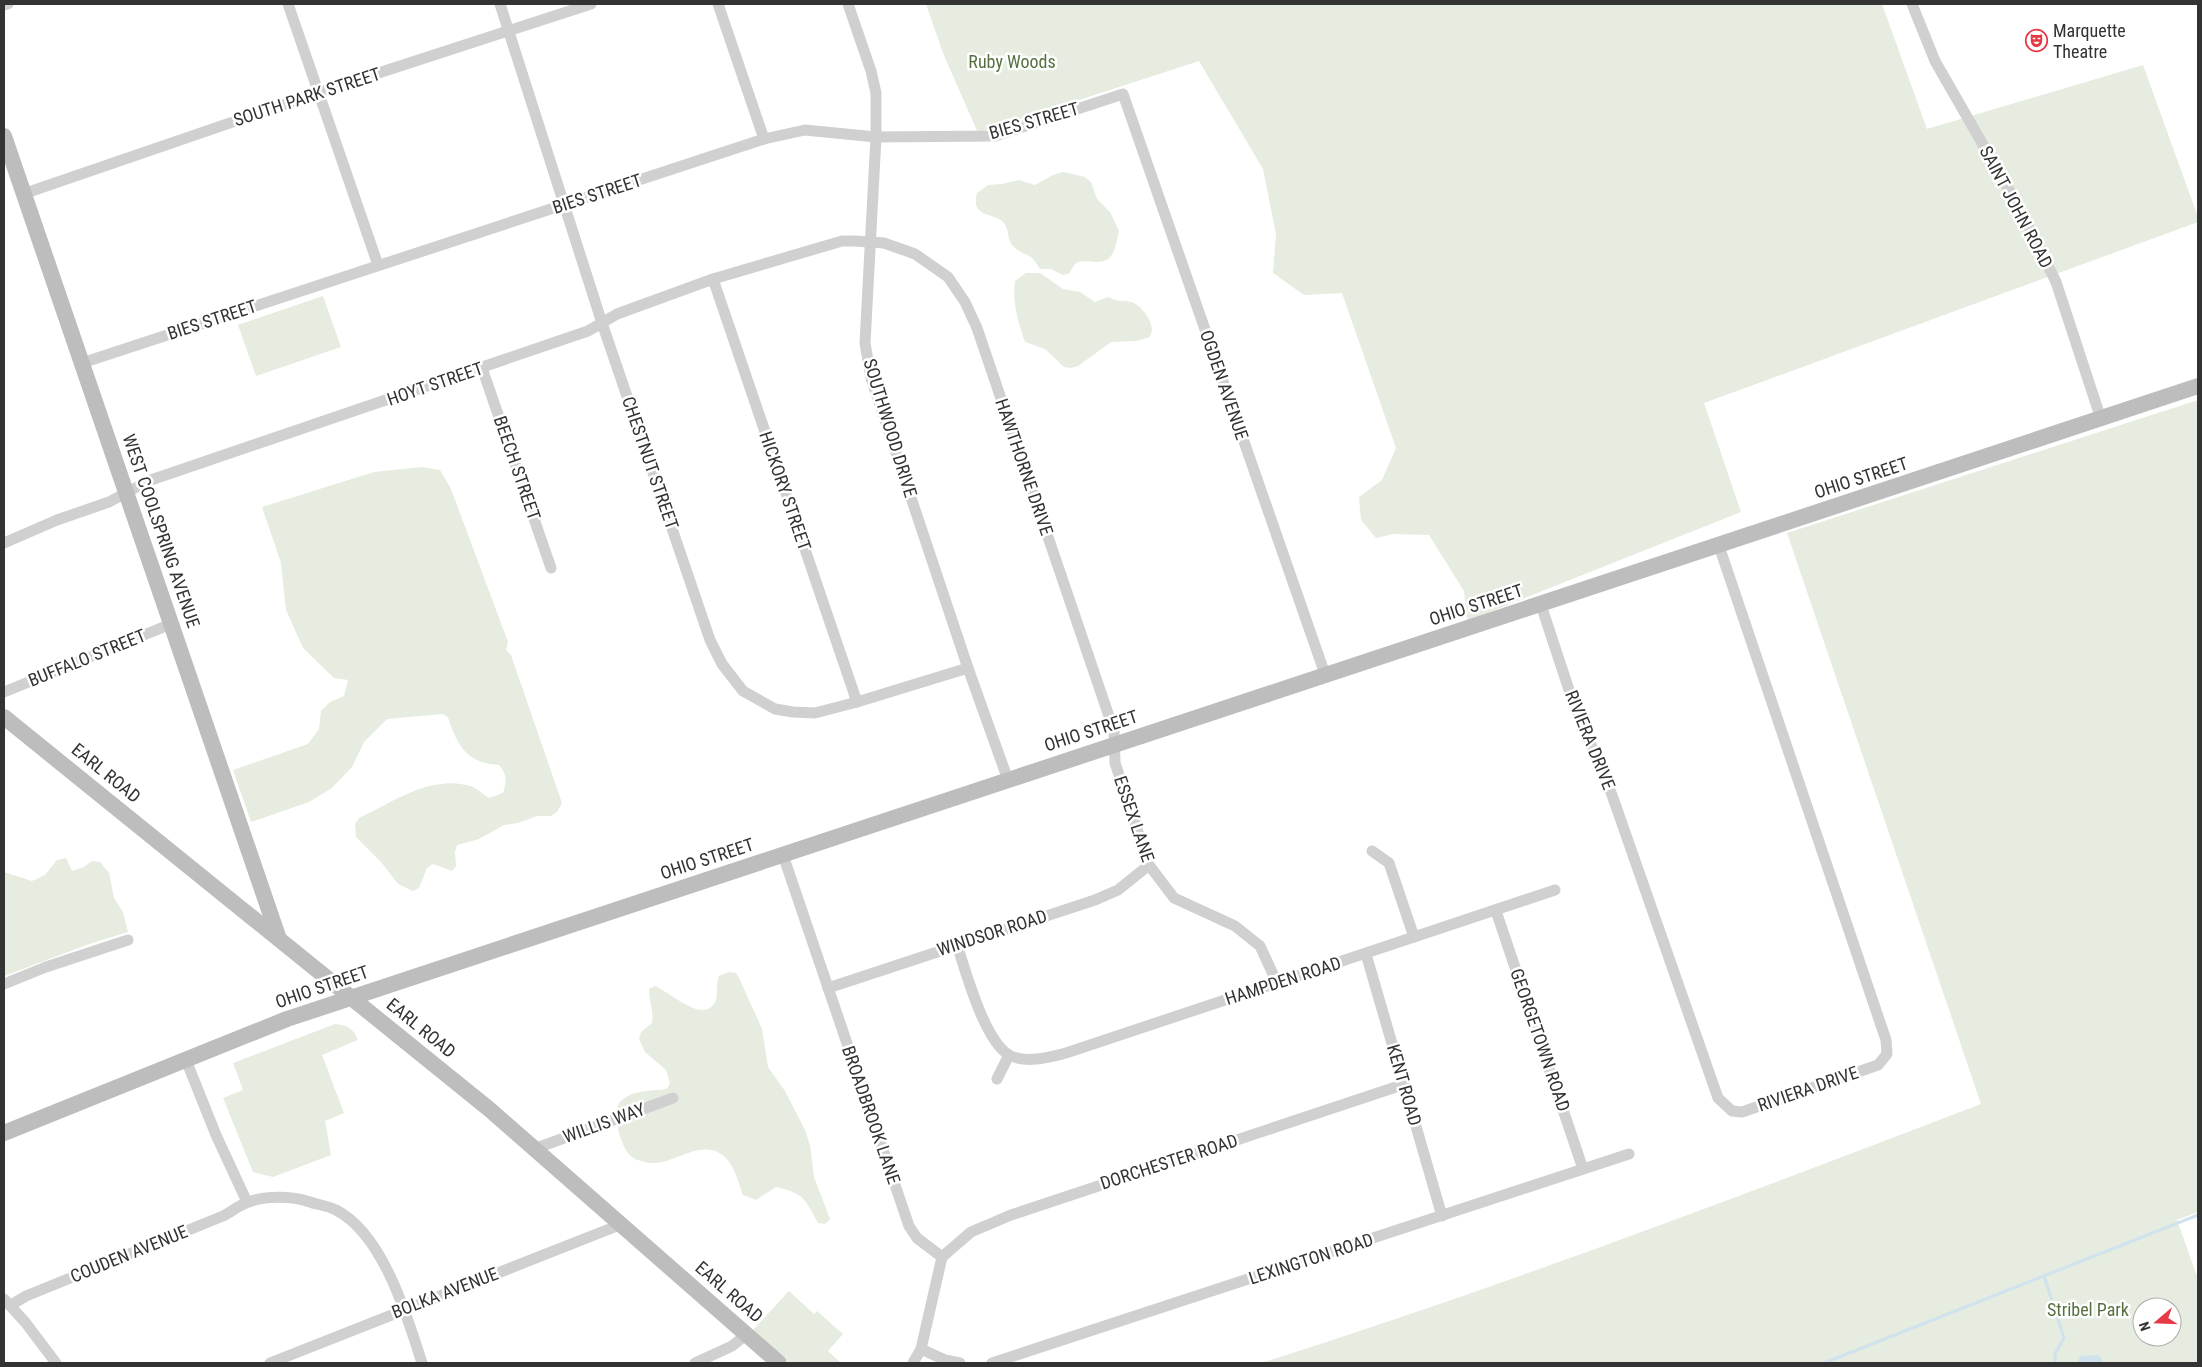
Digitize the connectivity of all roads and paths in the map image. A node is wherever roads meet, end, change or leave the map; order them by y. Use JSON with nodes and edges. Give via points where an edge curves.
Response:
{"nodes":[{"id":1,"x":8,"y":4,"type":"edge"},
{"id":2,"x":288,"y":4,"type":"edge"},
{"id":3,"x":500,"y":4,"type":"edge"},
{"id":4,"x":591,"y":4,"type":"edge"},
{"id":5,"x":718,"y":4,"type":"edge"},
{"id":6,"x":848,"y":4,"type":"edge"},
{"id":7,"x":1912,"y":4,"type":"edge"},
{"id":8,"x":4,"y":5,"type":"edge"},
{"id":9,"x":510,"y":31,"type":"junction"},
{"id":10,"x":317,"y":93,"type":"junction"},
{"id":11,"x":1123,"y":94,"type":"joint"},
{"id":12,"x":4,"y":136,"type":"edge"},
{"id":13,"x":876,"y":137,"type":"junction"},
{"id":14,"x":764,"y":139,"type":"junction"},
{"id":15,"x":24,"y":194,"type":"junction"},
{"id":16,"x":566,"y":205,"type":"junction"},
{"id":17,"x":870,"y":241,"type":"junction"},
{"id":18,"x":378,"y":265,"type":"junction"},
{"id":19,"x":713,"y":279,"type":"junction"},
{"id":20,"x":602,"y":323,"type":"junction"},
{"id":21,"x":82,"y":363,"type":"junction"},
{"id":22,"x":482,"y":368,"type":"junction"},
{"id":23,"x":2198,"y":386,"type":"edge"},
{"id":24,"x":2102,"y":419,"type":"junction"},
{"id":25,"x":127,"y":492,"type":"junction"},
{"id":26,"x":4,"y":544,"type":"edge"},
{"id":27,"x":1719,"y":546,"type":"junction"},
{"id":28,"x":551,"y":568,"type":"dead end"},
{"id":29,"x":1541,"y":605,"type":"junction"},
{"id":30,"x":171,"y":624,"type":"junction"},
{"id":31,"x":968,"y":668,"type":"junction"},
{"id":32,"x":1326,"y":677,"type":"junction"},
{"id":33,"x":4,"y":692,"type":"edge"},
{"id":34,"x":857,"y":702,"type":"junction"},
{"id":35,"x":4,"y":717,"type":"edge"},
{"id":36,"x":1114,"y":744,"type":"junction"},
{"id":37,"x":1008,"y":780,"type":"junction"},
{"id":38,"x":1372,"y":851,"type":"dead end"},
{"id":39,"x":783,"y":855,"type":"junction"},
{"id":40,"x":1148,"y":866,"type":"junction"},
{"id":41,"x":1555,"y":890,"type":"dead end"},
{"id":42,"x":1496,"y":911,"type":"junction"},
{"id":43,"x":1414,"y":937,"type":"junction"},
{"id":44,"x":279,"y":939,"type":"junction"},
{"id":45,"x":128,"y":940,"type":"dead end"},
{"id":46,"x":957,"y":944,"type":"junction"},
{"id":47,"x":1366,"y":954,"type":"junction"},
{"id":48,"x":1277,"y":982,"type":"junction"},
{"id":49,"x":4,"y":984,"type":"edge"},
{"id":50,"x":828,"y":988,"type":"junction"},
{"id":51,"x":352,"y":997,"type":"junction"},
{"id":52,"x":1009,"y":1055,"type":"junction"},
{"id":53,"x":186,"y":1060,"type":"junction"},
{"id":54,"x":997,"y":1079,"type":"dead end"},
{"id":55,"x":1405,"y":1084,"type":"junction"},
{"id":56,"x":673,"y":1098,"type":"dead end"},
{"id":57,"x":4,"y":1134,"type":"edge"},
{"id":58,"x":534,"y":1149,"type":"junction"},
{"id":59,"x":1629,"y":1154,"type":"dead end"},
{"id":60,"x":1583,"y":1169,"type":"junction"},
{"id":61,"x":247,"y":1202,"type":"junction"},
{"id":62,"x":1442,"y":1216,"type":"junction"},
{"id":63,"x":622,"y":1224,"type":"junction"},
{"id":64,"x":942,"y":1258,"type":"junction"},
{"id":65,"x":7,"y":1302,"type":"edge"},
{"id":66,"x":404,"y":1309,"type":"junction"},
{"id":67,"x":747,"y":1334,"type":"junction"},
{"id":68,"x":922,"y":1349,"type":"junction"},
{"id":69,"x":56,"y":1363,"type":"edge"},
{"id":70,"x":270,"y":1363,"type":"edge"},
{"id":71,"x":422,"y":1363,"type":"edge"},
{"id":72,"x":695,"y":1363,"type":"edge"},
{"id":73,"x":779,"y":1363,"type":"edge"},
{"id":74,"x":913,"y":1363,"type":"edge"},
{"id":75,"x":960,"y":1363,"type":"edge"},
{"id":76,"x":992,"y":1363,"type":"edge"}],
"edges":[{"from":1,"to":8,"type":"street"},
{"from":2,"to":10,"type":"street"},
{"from":3,"to":9,"type":"street","name":"CHESTNUT STREET"},
{"from":4,"to":9,"type":"street","name":"SOUTH PARK STREET"},
{"from":5,"to":14,"type":"street"},
{"from":6,"to":13,"type":"street","name":"SOUTHWOOD DRIVE","via":[[874,86]]},
{"from":7,"to":24,"type":"street","name":"SAINT JOHN ROAD","via":[[1935,61],[2021,211],[2056,282]]},
{"from":9,"to":10,"type":"street","name":"SOUTH PARK STREET"},
{"from":9,"to":16,"type":"street","name":"CHESTNUT STREET"},
{"from":10,"to":15,"type":"street","name":"SOUTH PARK STREET"},
{"from":10,"to":18,"type":"street"},
{"from":11,"to":13,"type":"street","name":"BIES STREET","via":[[995,136]]},
{"from":11,"to":32,"type":"street","name":"OGDEN AVENUE"},
{"from":12,"to":15,"type":"street","name":"WEST COOLSPRING AVENUE"},
{"from":13,"to":14,"type":"street","name":"BIES STREET","via":[[805,130]]},
{"from":13,"to":17,"type":"street","name":"SOUTHWOOD DRIVE"},
{"from":14,"to":16,"type":"street","name":"BIES STREET"},
{"from":15,"to":21,"type":"street","name":"WEST COOLSPRING AVENUE"},
{"from":16,"to":18,"type":"street","name":"BIES STREET"},
{"from":16,"to":20,"type":"street","name":"CHESTNUT STREET"},
{"from":17,"to":19,"type":"street","name":"HOYT STREET","via":[[842,241]]},
{"from":17,"to":31,"type":"street","name":"SOUTHWOOD DRIVE","via":[[865,342],[871,378]]},
{"from":17,"to":36,"type":"street","name":"HAWTHORNE DRIVE","via":[[915,254],[948,277],[965,302],[977,328],[1114,730]]},
{"from":18,"to":21,"type":"street","name":"BIES STREET"},
{"from":19,"to":20,"type":"street","name":"HOYT STREET","via":[[617,314]]},
{"from":19,"to":34,"type":"street","name":"HICKORY STREET"},
{"from":20,"to":22,"type":"street","name":"HOYT STREET","via":[[588,331]]},
{"from":20,"to":34,"type":"street","name":"CHESTNUT STREET","via":[[710,640],[722,664],[744,691],[775,710],[815,712]]},
{"from":21,"to":25,"type":"street","name":"WEST COOLSPRING AVENUE"},
{"from":22,"to":25,"type":"street","name":"HOYT STREET","via":[[148,481]]},
{"from":22,"to":28,"type":"street","name":"BEECH STREET"},
{"from":23,"to":24,"type":"street","name":"OHIO STREET"},
{"from":24,"to":27,"type":"street","name":"OHIO STREET"},
{"from":25,"to":26,"type":"street","name":"HOYT STREET"},
{"from":25,"to":30,"type":"street","name":"WEST COOLSPRING AVENUE"},
{"from":27,"to":29,"type":"street","name":"OHIO STREET"},
{"from":27,"to":29,"type":"street","name":"RIVIERA DRIVE","via":[[1886,1040],[1887,1054],[1878,1065],[1742,1112],[1732,1111],[1718,1098],[1612,795],[1571,696]]},
{"from":29,"to":32,"type":"street","name":"OHIO STREET"},
{"from":30,"to":33,"type":"street","name":"BUFFALO STREET"},
{"from":30,"to":44,"type":"street","name":"WEST COOLSPRING AVENUE"},
{"from":31,"to":34,"type":"street","name":"CHESTNUT STREET"},
{"from":31,"to":37,"type":"street","name":"SOUTHWOOD DRIVE"},
{"from":32,"to":36,"type":"street","name":"OHIO STREET"},
{"from":35,"to":44,"type":"street","name":"EARL ROAD"},
{"from":36,"to":37,"type":"street","name":"OHIO STREET"},
{"from":36,"to":40,"type":"street","name":"ESSEX LANE","via":[[1115,763]]},
{"from":37,"to":39,"type":"street","name":"OHIO STREET"},
{"from":38,"to":43,"type":"street","via":[[1389,863]]},
{"from":39,"to":50,"type":"street","name":"BROADBROOK LANE"},
{"from":39,"to":51,"type":"street","name":"OHIO STREET"},
{"from":40,"to":46,"type":"street","name":"WINDSOR ROAD","via":[[1118,890],[1095,900]]},
{"from":40,"to":48,"type":"street","name":"ESSEX LANE","via":[[1174,898],[1235,926],[1260,946]]},
{"from":41,"to":42,"type":"street","name":"HAMPDEN ROAD"},
{"from":42,"to":43,"type":"street","name":"HAMPDEN ROAD"},
{"from":42,"to":60,"type":"street","name":"GEORGETOWN ROAD"},
{"from":43,"to":47,"type":"street","name":"HAMPDEN ROAD"},
{"from":44,"to":51,"type":"street","name":"EARL ROAD"},
{"from":45,"to":49,"type":"street"},
{"from":46,"to":50,"type":"street","name":"WINDSOR ROAD"},
{"from":46,"to":52,"type":"street","via":[[983,1020]]},
{"from":47,"to":48,"type":"street","name":"HAMPDEN ROAD"},
{"from":47,"to":55,"type":"street","name":"KENT ROAD"},
{"from":48,"to":52,"type":"street","name":"HAMPDEN ROAD","via":[[1060,1054],[1034,1059]]},
{"from":50,"to":64,"type":"street","name":"BROADBROOK LANE","via":[[909,1226],[917,1238]]},
{"from":51,"to":53,"type":"street","name":"OHIO STREET"},
{"from":51,"to":58,"type":"street","name":"EARL ROAD"},
{"from":52,"to":54,"type":"street"},
{"from":53,"to":57,"type":"street","name":"OHIO STREET"},
{"from":53,"to":61,"type":"street"},
{"from":55,"to":62,"type":"street","name":"KENT ROAD"},
{"from":55,"to":64,"type":"street","name":"DORCHESTER ROAD","via":[[1011,1215],[971,1232]]},
{"from":56,"to":58,"type":"street","name":"WILLIS WAY"},
{"from":58,"to":63,"type":"street","name":"EARL ROAD"},
{"from":59,"to":60,"type":"street","name":"LEXINGTON ROAD"},
{"from":60,"to":62,"type":"street","name":"LEXINGTON ROAD"},
{"from":61,"to":65,"type":"street","name":"COUDEN AVENUE","via":[[223,1216]]},
{"from":61,"to":66,"type":"street","via":[[274,1198],[302,1200],[336,1210],[362,1231],[383,1262]]},
{"from":62,"to":76,"type":"street","name":"LEXINGTON ROAD"},
{"from":63,"to":66,"type":"street","name":"BOLKA AVENUE"},
{"from":63,"to":67,"type":"street","name":"EARL ROAD"},
{"from":64,"to":68,"type":"street"},
{"from":65,"to":69,"type":"street"},
{"from":66,"to":70,"type":"street","name":"BOLKA AVENUE"},
{"from":66,"to":71,"type":"street"},
{"from":67,"to":72,"type":"street","via":[[732,1346]]},
{"from":67,"to":73,"type":"street","name":"EARL ROAD"},
{"from":68,"to":74,"type":"street"},
{"from":68,"to":75,"type":"street"}]}
